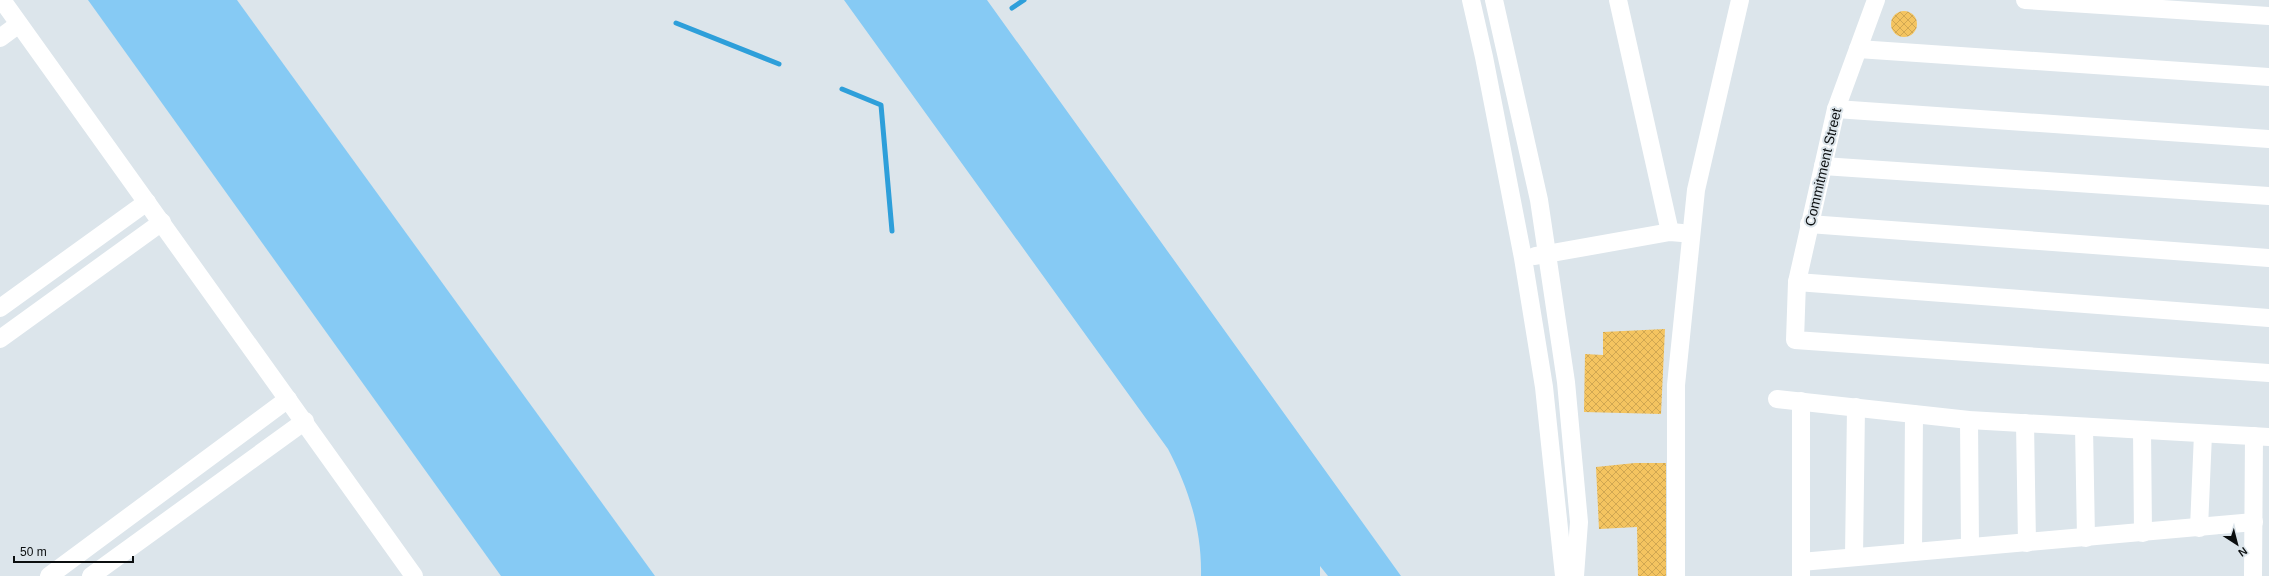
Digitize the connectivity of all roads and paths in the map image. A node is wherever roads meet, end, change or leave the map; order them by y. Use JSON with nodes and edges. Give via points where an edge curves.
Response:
{"nodes":[{"id":1,"x":1471,"y":0,"type":"edge"},
{"id":2,"x":1494,"y":0,"type":"edge"},
{"id":3,"x":1618,"y":0,"type":"edge"},
{"id":4,"x":1740,"y":0,"type":"edge"},
{"id":5,"x":1876,"y":0,"type":"edge"},
{"id":6,"x":2025,"y":0,"type":"edge"},
{"id":7,"x":2,"y":3,"type":"edge"},
{"id":8,"x":2269,"y":16,"type":"edge"},
{"id":9,"x":19,"y":24,"type":"junction"},
{"id":10,"x":0,"y":38,"type":"edge"},
{"id":11,"x":1858,"y":48,"type":"junction"},
{"id":12,"x":2269,"y":77,"type":"edge"},
{"id":13,"x":1836,"y":109,"type":"junction"},
{"id":14,"x":2269,"y":139,"type":"edge"},
{"id":15,"x":1824,"y":166,"type":"junction"},
{"id":16,"x":2269,"y":196,"type":"edge"},
{"id":17,"x":147,"y":202,"type":"junction"},
{"id":18,"x":162,"y":222,"type":"junction"},
{"id":19,"x":1809,"y":224,"type":"junction"},
{"id":20,"x":1670,"y":232,"type":"junction"},
{"id":21,"x":1692,"y":234,"type":"junction"},
{"id":22,"x":1546,"y":253,"type":"junction"},
{"id":23,"x":1523,"y":258,"type":"junction"},
{"id":24,"x":2269,"y":258,"type":"edge"},
{"id":25,"x":1797,"y":282,"type":"junction"},
{"id":26,"x":0,"y":308,"type":"edge"},
{"id":27,"x":2269,"y":318,"type":"edge"},
{"id":28,"x":0,"y":339,"type":"edge"},
{"id":29,"x":2269,"y":372,"type":"edge"},
{"id":30,"x":288,"y":399,"type":"junction"},
{"id":31,"x":1777,"y":399,"type":"dead end"},
{"id":32,"x":1801,"y":401,"type":"junction"},
{"id":33,"x":1856,"y":407,"type":"junction"},
{"id":34,"x":1914,"y":414,"type":"junction"},
{"id":35,"x":1969,"y":420,"type":"junction"},
{"id":36,"x":305,"y":421,"type":"junction"},
{"id":37,"x":2025,"y":423,"type":"junction"},
{"id":38,"x":2084,"y":427,"type":"junction"},
{"id":39,"x":2142,"y":430,"type":"junction"},
{"id":40,"x":2203,"y":434,"type":"junction"},
{"id":41,"x":2262,"y":436,"type":"edge"},
{"id":42,"x":2254,"y":522,"type":"junction"},
{"id":43,"x":2199,"y":528,"type":"junction"},
{"id":44,"x":2143,"y":533,"type":"junction"},
{"id":45,"x":2086,"y":538,"type":"junction"},
{"id":46,"x":2027,"y":543,"type":"junction"},
{"id":47,"x":1970,"y":547,"type":"junction"},
{"id":48,"x":1912,"y":552,"type":"junction"},
{"id":49,"x":1854,"y":557,"type":"junction"},
{"id":50,"x":1801,"y":569,"type":"edge"},
{"id":51,"x":49,"y":576,"type":"edge"},
{"id":52,"x":91,"y":576,"type":"edge"},
{"id":53,"x":414,"y":576,"type":"edge"},
{"id":54,"x":1564,"y":576,"type":"edge"},
{"id":55,"x":1575,"y":576,"type":"edge"},
{"id":56,"x":1676,"y":576,"type":"edge"},
{"id":57,"x":2253,"y":576,"type":"edge"}],
"edges":[{"from":1,"to":23,"type":"street"},
{"from":2,"to":22,"type":"street","via":[[1539,200]]},
{"from":3,"to":20,"type":"street"},
{"from":4,"to":21,"type":"street","via":[[1696,190]]},
{"from":5,"to":11,"type":"street","name":"Commitment Street"},
{"from":6,"to":8,"type":"street"},
{"from":7,"to":9,"type":"street"},
{"from":9,"to":10,"type":"street"},
{"from":9,"to":17,"type":"street"},
{"from":11,"to":12,"type":"street"},
{"from":11,"to":13,"type":"street","name":"Commitment Street"},
{"from":13,"to":14,"type":"street"},
{"from":13,"to":15,"type":"street","name":"Commitment Street"},
{"from":15,"to":16,"type":"street"},
{"from":15,"to":19,"type":"street","name":"Commitment Street"},
{"from":17,"to":18,"type":"street"},
{"from":17,"to":26,"type":"street"},
{"from":18,"to":28,"type":"street"},
{"from":18,"to":30,"type":"street"},
{"from":19,"to":24,"type":"street"},
{"from":19,"to":25,"type":"street","name":"Commitment Street"},
{"from":20,"to":21,"type":"street"},
{"from":20,"to":22,"type":"street"},
{"from":21,"to":56,"type":"street","via":[[1676,385]]},
{"from":22,"to":23,"type":"street"},
{"from":22,"to":55,"type":"street","via":[[1566,382],[1579,522]]},
{"from":23,"to":54,"type":"street","via":[[1544,387]]},
{"from":25,"to":27,"type":"street"},
{"from":25,"to":29,"type":"street","name":"Commitment Street","via":[[1795,340]]},
{"from":30,"to":36,"type":"street"},
{"from":30,"to":51,"type":"street"},
{"from":31,"to":32,"type":"street"},
{"from":32,"to":33,"type":"street"},
{"from":32,"to":50,"type":"street"},
{"from":33,"to":34,"type":"street"},
{"from":33,"to":49,"type":"street"},
{"from":34,"to":35,"type":"street"},
{"from":34,"to":48,"type":"street"},
{"from":35,"to":37,"type":"street"},
{"from":35,"to":47,"type":"street"},
{"from":36,"to":52,"type":"street"},
{"from":36,"to":53,"type":"street"},
{"from":37,"to":38,"type":"street"},
{"from":37,"to":46,"type":"street"},
{"from":38,"to":39,"type":"street"},
{"from":38,"to":45,"type":"street"},
{"from":39,"to":40,"type":"street"},
{"from":39,"to":44,"type":"street"},
{"from":40,"to":41,"type":"street"},
{"from":40,"to":43,"type":"street"},
{"from":41,"to":42,"type":"street"},
{"from":42,"to":43,"type":"street"},
{"from":42,"to":57,"type":"street"},
{"from":43,"to":44,"type":"street"},
{"from":44,"to":45,"type":"street"},
{"from":45,"to":46,"type":"street"},
{"from":46,"to":47,"type":"street"},
{"from":47,"to":48,"type":"street"},
{"from":48,"to":49,"type":"street"},
{"from":49,"to":50,"type":"street"}]}
